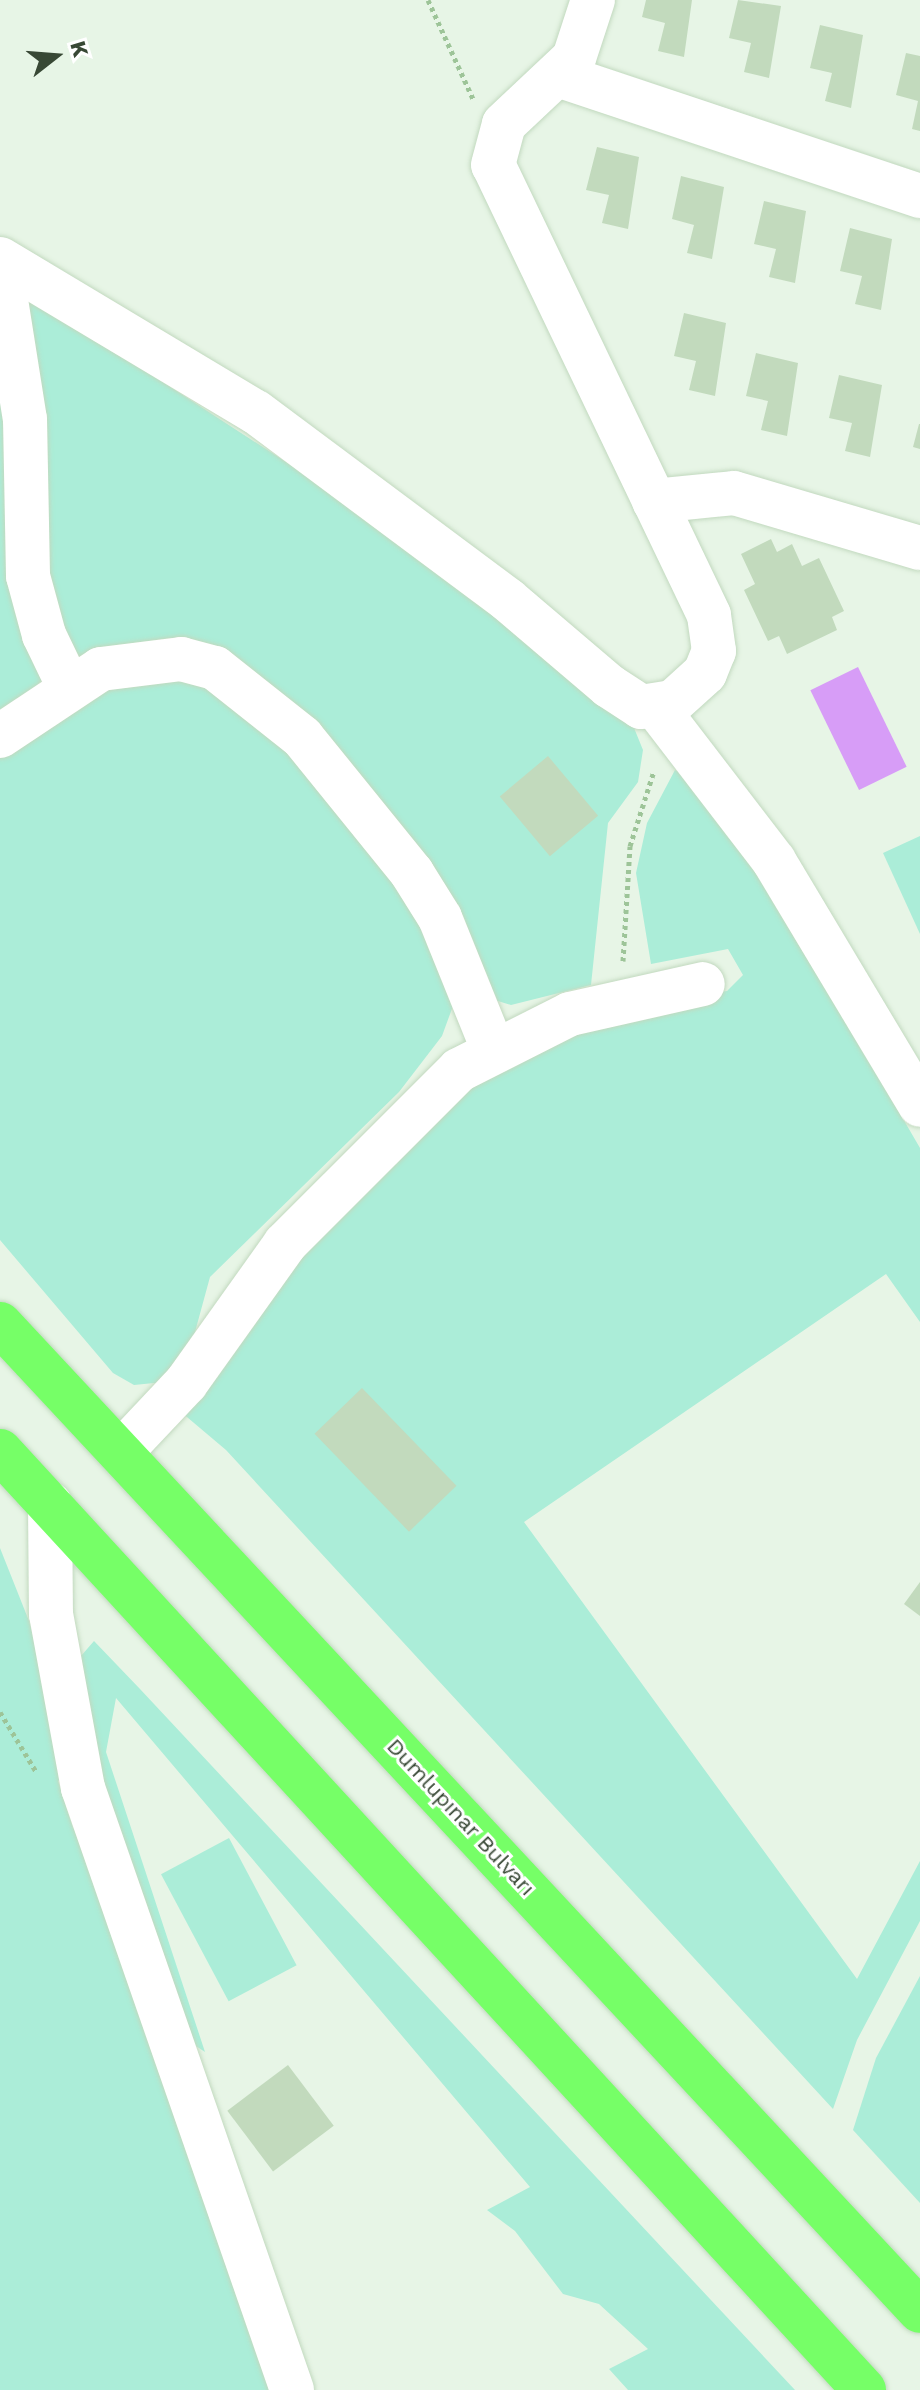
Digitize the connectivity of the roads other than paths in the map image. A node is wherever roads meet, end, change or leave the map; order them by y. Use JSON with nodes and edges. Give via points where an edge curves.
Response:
{"nodes":[{"id":1,"x":593,"y":0,"type":"edge"},
{"id":2,"x":561,"y":76,"type":"junction"},
{"id":3,"x":920,"y":196,"type":"edge"},
{"id":4,"x":0,"y":261,"type":"edge"},
{"id":5,"x":654,"y":501,"type":"junction"},
{"id":6,"x":920,"y":548,"type":"edge"},
{"id":7,"x":68,"y":685,"type":"junction"},
{"id":8,"x":666,"y":719,"type":"junction"},
{"id":9,"x":0,"y":736,"type":"edge"},
{"id":10,"x":703,"y":984,"type":"dead end"},
{"id":11,"x":493,"y":1049,"type":"junction"},
{"id":12,"x":920,"y":1105,"type":"edge"},
{"id":13,"x":0,"y":1324,"type":"edge"},
{"id":14,"x":0,"y":1451,"type":"edge"},
{"id":15,"x":121,"y":1452,"type":"junction"},
{"id":16,"x":50,"y":1504,"type":"junction"},
{"id":17,"x":920,"y":2311,"type":"edge"},
{"id":18,"x":292,"y":2390,"type":"edge"},
{"id":19,"x":864,"y":2390,"type":"edge"}],
"edges":[{"from":1,"to":2,"type":"street","via":[[574,58]]},
{"from":2,"to":3,"type":"street"},
{"from":2,"to":5,"type":"street","via":[[504,124],[493,143],[493,165]]},
{"from":4,"to":7,"type":"street","via":[[25,419],[28,576],[44,635]]},
{"from":4,"to":8,"type":"street","via":[[256,412],[508,600],[609,686]]},
{"from":5,"to":6,"type":"street","via":[[734,493]]},
{"from":5,"to":8,"type":"street","via":[[709,615],[714,651],[693,689]]},
{"from":7,"to":9,"type":"street"},
{"from":7,"to":11,"type":"street","via":[[101,669],[181,659],[215,668],[253,694],[302,737],[412,873],[440,918]]},
{"from":8,"to":12,"type":"street","via":[[774,861]]},
{"from":10,"to":11,"type":"street","via":[[570,1014]]},
{"from":11,"to":15,"type":"street","via":[[459,1070],[380,1143],[285,1244],[186,1383]]},
{"from":13,"to":15,"type":"highway","name":"Dumlupınar Bulvarı"},
{"from":14,"to":16,"type":"highway"},
{"from":15,"to":17,"type":"highway","name":"Dumlupınar Bulvarı"},
{"from":16,"to":18,"type":"street","via":[[51,1614],[83,1788]]},
{"from":16,"to":19,"type":"highway","via":[[526,2031]]}]}
